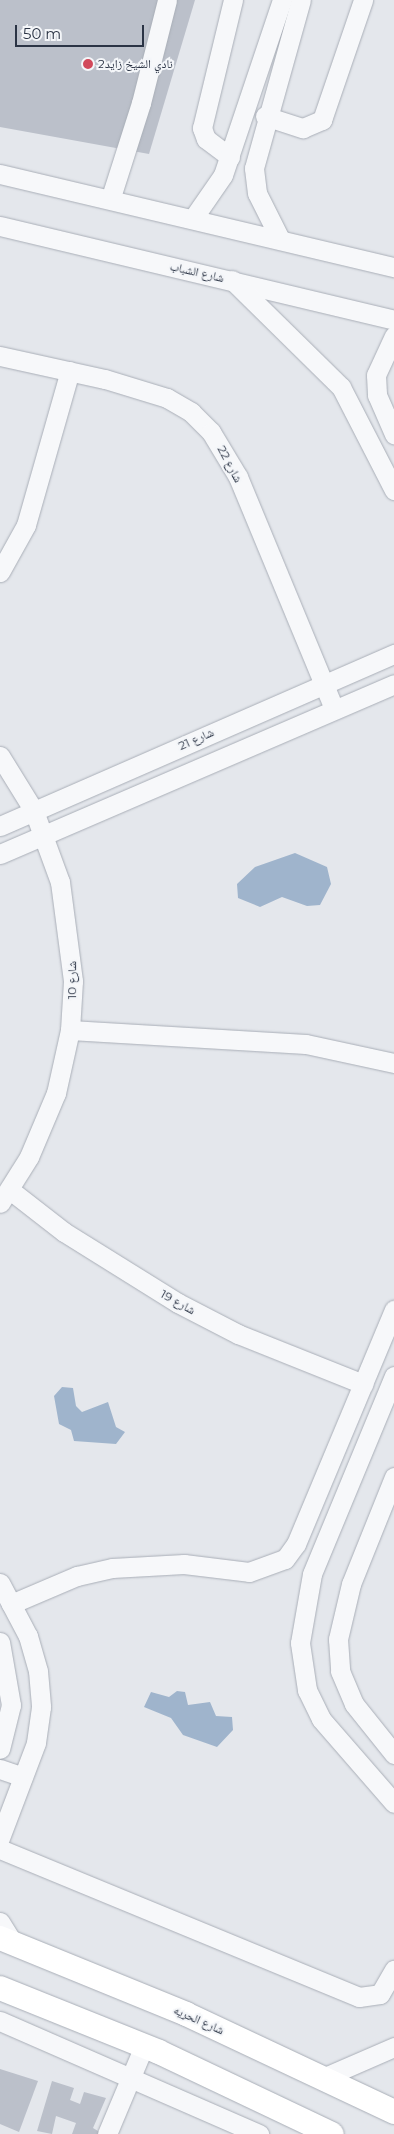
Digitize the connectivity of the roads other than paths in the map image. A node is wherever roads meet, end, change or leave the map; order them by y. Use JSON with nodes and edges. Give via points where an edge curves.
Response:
{"nodes":[{"id":1,"x":167,"y":0,"type":"edge"},
{"id":2,"x":233,"y":0,"type":"edge"},
{"id":3,"x":282,"y":0,"type":"edge"},
{"id":4,"x":301,"y":0,"type":"edge"},
{"id":5,"x":363,"y":0,"type":"edge"},
{"id":6,"x":266,"y":116,"type":"junction"},
{"id":7,"x":230,"y":157,"type":"junction"},
{"id":8,"x":0,"y":174,"type":"edge"},
{"id":9,"x":111,"y":197,"type":"junction"},
{"id":10,"x":194,"y":217,"type":"junction"},
{"id":11,"x":0,"y":226,"type":"edge"},
{"id":12,"x":279,"y":237,"type":"junction"},
{"id":13,"x":394,"y":267,"type":"edge"},
{"id":14,"x":231,"y":280,"type":"junction"},
{"id":15,"x":394,"y":320,"type":"edge"},
{"id":16,"x":394,"y":336,"type":"edge"},
{"id":17,"x":0,"y":356,"type":"edge"},
{"id":18,"x":70,"y":371,"type":"junction"},
{"id":19,"x":394,"y":434,"type":"edge"},
{"id":20,"x":394,"y":490,"type":"edge"},
{"id":21,"x":0,"y":572,"type":"edge"},
{"id":22,"x":394,"y":654,"type":"edge"},
{"id":23,"x":324,"y":684,"type":"junction"},
{"id":24,"x":394,"y":684,"type":"edge"},
{"id":25,"x":334,"y":709,"type":"junction"},
{"id":26,"x":0,"y":756,"type":"edge"},
{"id":27,"x":34,"y":811,"type":"junction"},
{"id":28,"x":0,"y":826,"type":"edge"},
{"id":29,"x":44,"y":835,"type":"junction"},
{"id":30,"x":0,"y":854,"type":"edge"},
{"id":31,"x":70,"y":1030,"type":"junction"},
{"id":32,"x":394,"y":1063,"type":"edge"},
{"id":33,"x":5,"y":1197,"type":"edge"},
{"id":34,"x":394,"y":1310,"type":"edge"},
{"id":35,"x":393,"y":1381,"type":"edge"},
{"id":36,"x":363,"y":1384,"type":"junction"},
{"id":37,"x":394,"y":1476,"type":"edge"},
{"id":38,"x":0,"y":1583,"type":"edge"},
{"id":39,"x":11,"y":1604,"type":"junction"},
{"id":40,"x":0,"y":1642,"type":"edge"},
{"id":41,"x":0,"y":1750,"type":"edge"},
{"id":42,"x":394,"y":1754,"type":"edge"},
{"id":43,"x":0,"y":1769,"type":"edge"},
{"id":44,"x":23,"y":1777,"type":"junction"},
{"id":45,"x":394,"y":1803,"type":"edge"},
{"id":46,"x":0,"y":1838,"type":"edge"},
{"id":47,"x":0,"y":1849,"type":"edge"},
{"id":48,"x":0,"y":1922,"type":"edge"},
{"id":49,"x":6,"y":1941,"type":"edge"},
{"id":50,"x":394,"y":1970,"type":"edge"},
{"id":51,"x":0,"y":1988,"type":"edge"},
{"id":52,"x":0,"y":2021,"type":"edge"},
{"id":53,"x":144,"y":2046,"type":"junction"},
{"id":54,"x":394,"y":2047,"type":"edge"},
{"id":55,"x":132,"y":2076,"type":"junction"},
{"id":56,"x":325,"y":2077,"type":"junction"},
{"id":57,"x":394,"y":2112,"type":"edge"},
{"id":58,"x":107,"y":2134,"type":"edge"},
{"id":59,"x":259,"y":2134,"type":"edge"},
{"id":60,"x":332,"y":2134,"type":"edge"}],
"edges":[{"from":1,"to":9,"type":"street","via":[[142,103]]},
{"from":2,"to":7,"type":"street","via":[[202,128],[206,139]]},
{"from":3,"to":7,"type":"street"},
{"from":4,"to":6,"type":"street"},
{"from":5,"to":6,"type":"street","via":[[322,120],[303,128]]},
{"from":6,"to":12,"type":"street","via":[[254,182]]},
{"from":7,"to":10,"type":"street"},
{"from":8,"to":9,"type":"street"},
{"from":9,"to":10,"type":"street"},
{"from":10,"to":12,"type":"street"},
{"from":11,"to":14,"type":"street","name":"شارع الشباب"},
{"from":12,"to":13,"type":"street"},
{"from":14,"to":15,"type":"street","name":"شارع الشباب"},
{"from":14,"to":20,"type":"street","via":[[341,387]]},
{"from":16,"to":19,"type":"street","via":[[376,375],[377,395]]},
{"from":17,"to":18,"type":"street","name":"شارع 22"},
{"from":18,"to":21,"type":"street","via":[[26,525]]},
{"from":18,"to":23,"type":"street","name":"شارع 22","via":[[167,398],[191,412],[211,432],[238,477]]},
{"from":22,"to":23,"type":"street","name":"شارع 21"},
{"from":23,"to":25,"type":"street","name":"شارع 22"},
{"from":23,"to":27,"type":"street","name":"شارع 21"},
{"from":24,"to":25,"type":"street"},
{"from":25,"to":29,"type":"street"},
{"from":26,"to":27,"type":"street","name":"شارع 10"},
{"from":27,"to":28,"type":"street","name":"شارع 21"},
{"from":27,"to":29,"type":"street","name":"شارع 10"},
{"from":29,"to":30,"type":"street"},
{"from":29,"to":31,"type":"street","name":"شارع 10","via":[[70,931]]},
{"from":31,"to":32,"type":"street","via":[[306,1044]]},
{"from":31,"to":33,"type":"street","name":"شارع 10","via":[[45,1123]]},
{"from":33,"to":36,"type":"street","name":"شارع 19","via":[[178,1303],[238,1334]]},
{"from":34,"to":36,"type":"street"},
{"from":35,"to":45,"type":"street","via":[[312,1574],[300,1644],[307,1690],[320,1719]]},
{"from":36,"to":39,"type":"street","via":[[296,1544],[275,1566],[249,1572],[184,1564],[112,1568],[52,1585]]},
{"from":37,"to":42,"type":"street","via":[[351,1584],[338,1639],[340,1671],[354,1704]]},
{"from":38,"to":39,"type":"street"},
{"from":39,"to":44,"type":"street","via":[[28,1636],[38,1671],[40,1716]]},
{"from":40,"to":41,"type":"street","via":[[10,1695]]},
{"from":43,"to":44,"type":"street"},
{"from":44,"to":46,"type":"street"},
{"from":47,"to":50,"type":"street","via":[[359,1997],[380,1994]]},
{"from":48,"to":49,"type":"street"},
{"from":49,"to":56,"type":"main road","name":"شارع الحريه"},
{"from":51,"to":53,"type":"main road"},
{"from":52,"to":55,"type":"street"},
{"from":53,"to":55,"type":"street"},
{"from":53,"to":60,"type":"main road"},
{"from":54,"to":56,"type":"street"},
{"from":55,"to":58,"type":"street"},
{"from":55,"to":59,"type":"street"},
{"from":56,"to":57,"type":"main road","name":"شارع الحريه"}]}
